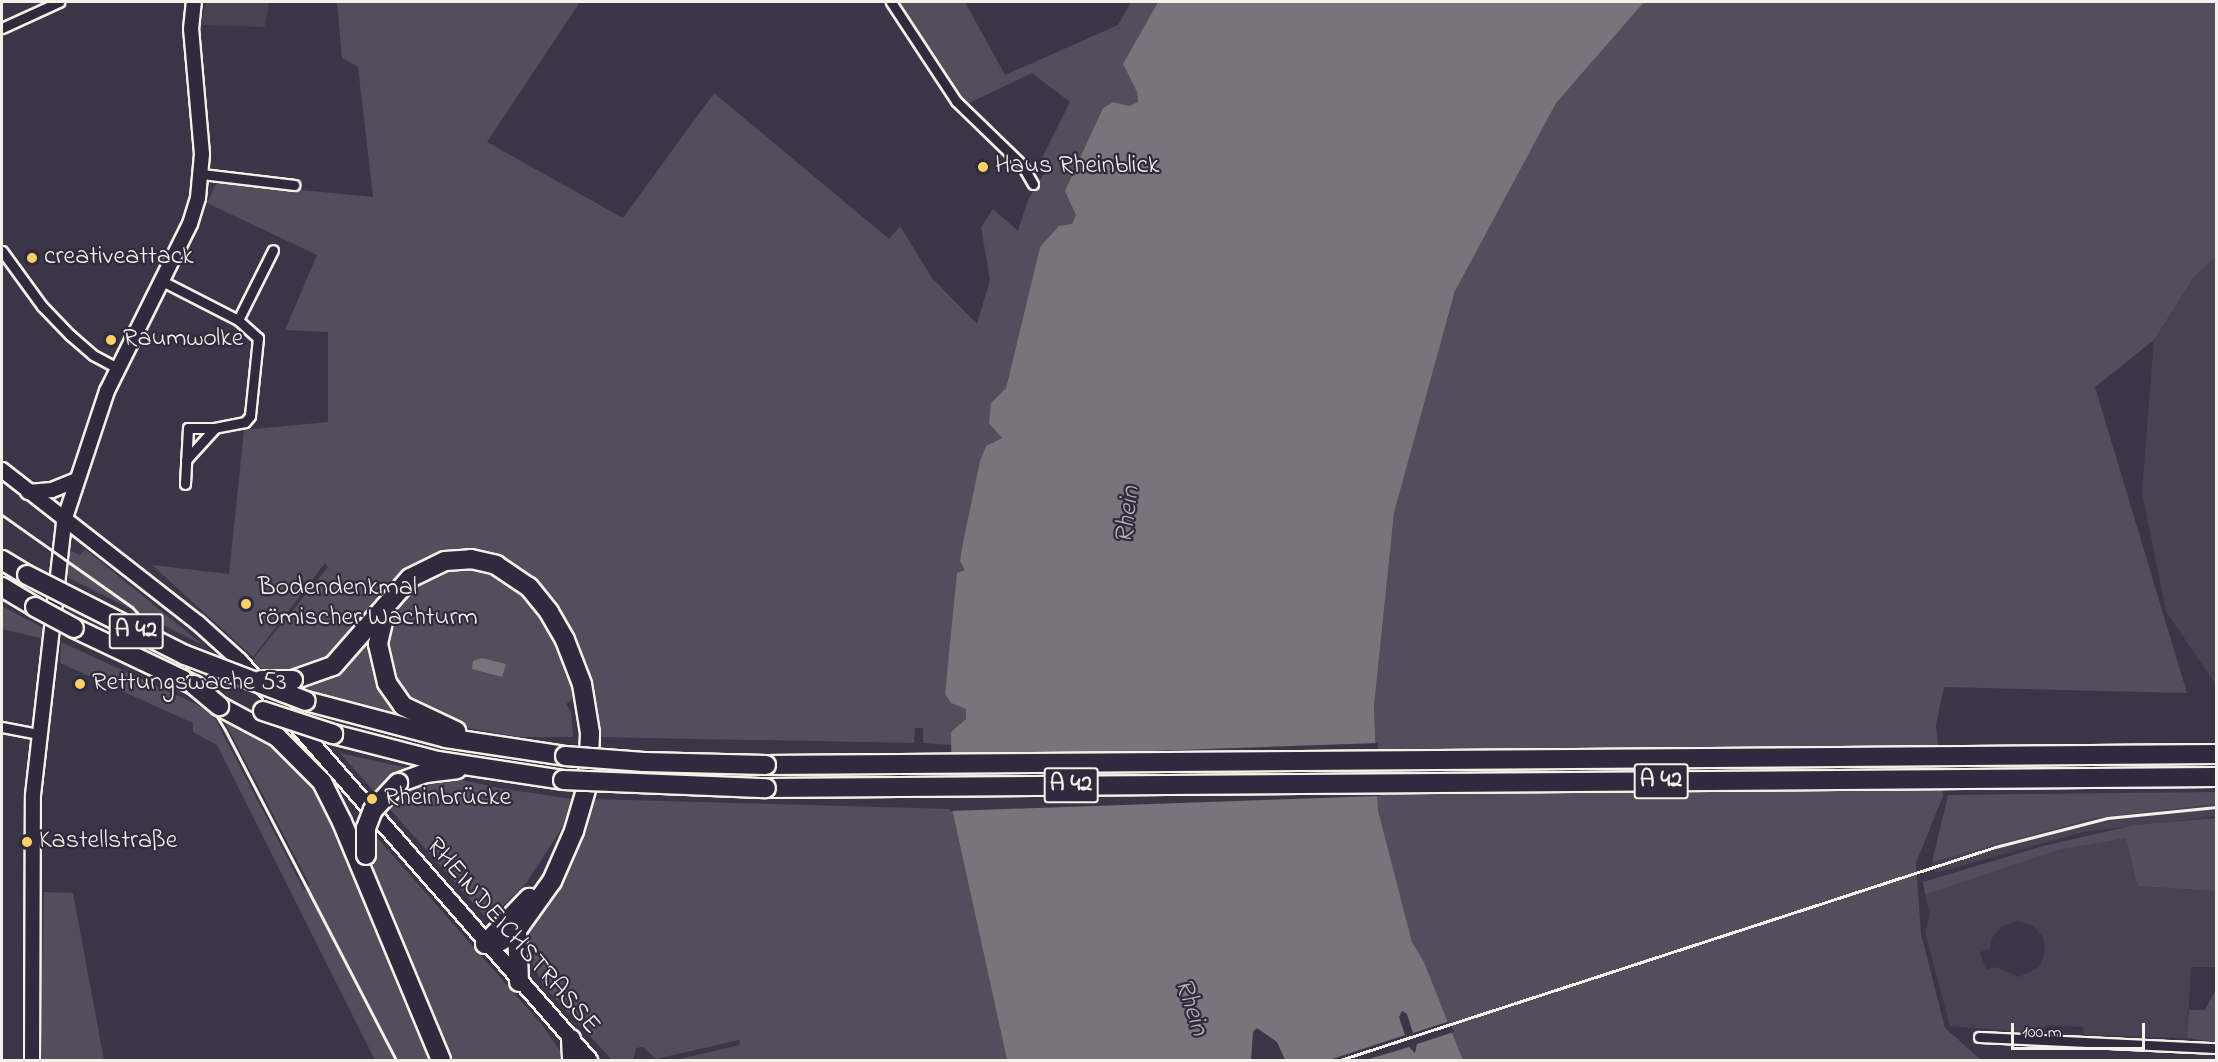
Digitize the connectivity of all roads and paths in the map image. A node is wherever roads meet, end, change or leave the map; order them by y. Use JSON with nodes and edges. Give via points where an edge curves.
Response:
{"nodes":[{"id":1,"x":59,"y":2,"type":"edge"},
{"id":2,"x":194,"y":2,"type":"edge"},
{"id":3,"x":891,"y":2,"type":"edge"},
{"id":4,"x":2,"y":28,"type":"edge"},
{"id":5,"x":202,"y":174,"type":"junction"},
{"id":6,"x":1033,"y":184,"type":"dead end"},
{"id":7,"x":294,"y":185,"type":"dead end"},
{"id":8,"x":273,"y":250,"type":"dead end"},
{"id":9,"x":2,"y":251,"type":"edge"},
{"id":10,"x":162,"y":281,"type":"junction"},
{"id":11,"x":238,"y":320,"type":"junction"},
{"id":12,"x":117,"y":368,"type":"junction"},
{"id":13,"x":215,"y":428,"type":"junction"},
{"id":14,"x":187,"y":438,"type":"junction"},
{"id":15,"x":198,"y":447,"type":"junction"},
{"id":16,"x":186,"y":460,"type":"junction"},
{"id":17,"x":2,"y":470,"type":"edge"},
{"id":18,"x":74,"y":481,"type":"junction"},
{"id":19,"x":185,"y":484,"type":"dead end"},
{"id":20,"x":28,"y":492,"type":"junction"},
{"id":21,"x":64,"y":521,"type":"junction"},
{"id":22,"x":2,"y":560,"type":"edge"},
{"id":23,"x":2,"y":587,"type":"edge"},
{"id":24,"x":392,"y":596,"type":"junction"},
{"id":25,"x":248,"y":680,"type":"junction"},
{"id":26,"x":217,"y":700,"type":"junction"},
{"id":27,"x":2,"y":727,"type":"edge"},
{"id":28,"x":38,"y":735,"type":"junction"},
{"id":29,"x":512,"y":750,"type":"junction"},
{"id":30,"x":2217,"y":754,"type":"edge"},
{"id":31,"x":480,"y":768,"type":"junction"},
{"id":32,"x":2217,"y":777,"type":"edge"},
{"id":33,"x":568,"y":846,"type":"junction"},
{"id":34,"x":372,"y":892,"type":"junction"},
{"id":35,"x":517,"y":930,"type":"junction"},
{"id":36,"x":484,"y":944,"type":"junction"},
{"id":37,"x":519,"y":982,"type":"junction"},
{"id":38,"x":1979,"y":1037,"type":"dead end"},
{"id":39,"x":570,"y":1039,"type":"junction"},
{"id":40,"x":2217,"y":1047,"type":"edge"},
{"id":41,"x":32,"y":1060,"type":"edge"},
{"id":42,"x":441,"y":1060,"type":"edge"},
{"id":43,"x":572,"y":1060,"type":"edge"},
{"id":44,"x":590,"y":1060,"type":"edge"}],
"edges":[{"from":1,"to":4,"type":"street"},
{"from":2,"to":5,"type":"main road","via":[[191,29]]},
{"from":3,"to":6,"type":"street","via":[[956,101],[1022,165]]},
{"from":5,"to":7,"type":"street"},
{"from":5,"to":10,"type":"main road","via":[[190,224]]},
{"from":8,"to":11,"type":"street"},
{"from":9,"to":12,"type":"street","via":[[42,306],[69,335]]},
{"from":10,"to":11,"type":"street"},
{"from":10,"to":12,"type":"main road"},
{"from":11,"to":13,"type":"street","via":[[258,338],[250,416],[245,422]]},
{"from":12,"to":18,"type":"main road"},
{"from":13,"to":14,"type":"street","via":[[192,426]]},
{"from":13,"to":15,"type":"street"},
{"from":14,"to":15,"type":"street"},
{"from":14,"to":16,"type":"street"},
{"from":15,"to":16,"type":"street"},
{"from":16,"to":19,"type":"street"},
{"from":17,"to":20,"type":"main road","name":"RHEINDEICHSTRASSE"},
{"from":18,"to":20,"type":"main road","via":[[60,489]]},
{"from":18,"to":21,"type":"main road"},
{"from":20,"to":21,"type":"main road","name":"RHEINDEICHSTRASSE"},
{"from":21,"to":28,"type":"main road"},
{"from":21,"to":36,"type":"main road","name":"RHEINDEICHSTRASSE","via":[[198,622],[240,661]]},
{"from":22,"to":25,"type":"highway","number":"A 42","bridge":true,"via":[[164,645]]},
{"from":23,"to":26,"type":"highway","number":"A 42","bridge":true},
{"from":24,"to":25,"type":"highway","bridge":true,"via":[[333,666],[320,674],[293,680]]},
{"from":24,"to":29,"type":"highway","via":[[381,621],[378,644],[382,672],[393,693],[416,715]]},
{"from":24,"to":33,"type":"highway","via":[[410,578],[433,564],[471,559],[508,571],[529,587],[549,612],[577,669],[590,733],[588,783]]},
{"from":25,"to":29,"type":"highway","number":"A 42","bridge":true,"via":[[306,701],[446,738]]},
{"from":26,"to":31,"type":"highway","number":"A 42","bridge":true,"via":[[333,734]]},
{"from":26,"to":34,"type":"highway","via":[[277,736],[322,782]]},
{"from":27,"to":28,"type":"street"},
{"from":28,"to":41,"type":"main road","via":[[33,795]]},
{"from":29,"to":30,"type":"highway","number":"A 42","bridge":true,"via":[[689,764],[903,765]]},
{"from":31,"to":32,"type":"highway","number":"A 42","bridge":true,"via":[[563,780],[777,788]]},
{"from":31,"to":34,"type":"highway","bridge":true,"via":[[426,773],[398,783],[373,810],[366,828]]},
{"from":33,"to":35,"type":"highway","via":[[552,881]]},
{"from":33,"to":36,"type":"highway","via":[[537,889]]},
{"from":34,"to":42,"type":"highway"},
{"from":35,"to":36,"type":"highway","via":[[501,941]]},
{"from":35,"to":37,"type":"highway"},
{"from":36,"to":37,"type":"main road","name":"RHEINDEICHSTRASSE"},
{"from":37,"to":39,"type":"main road","name":"RHEINDEICHSTRASSE"},
{"from":38,"to":40,"type":"street"},
{"from":39,"to":43,"type":"highway"},
{"from":39,"to":44,"type":"main road","name":"RHEINDEICHSTRASSE"}]}
